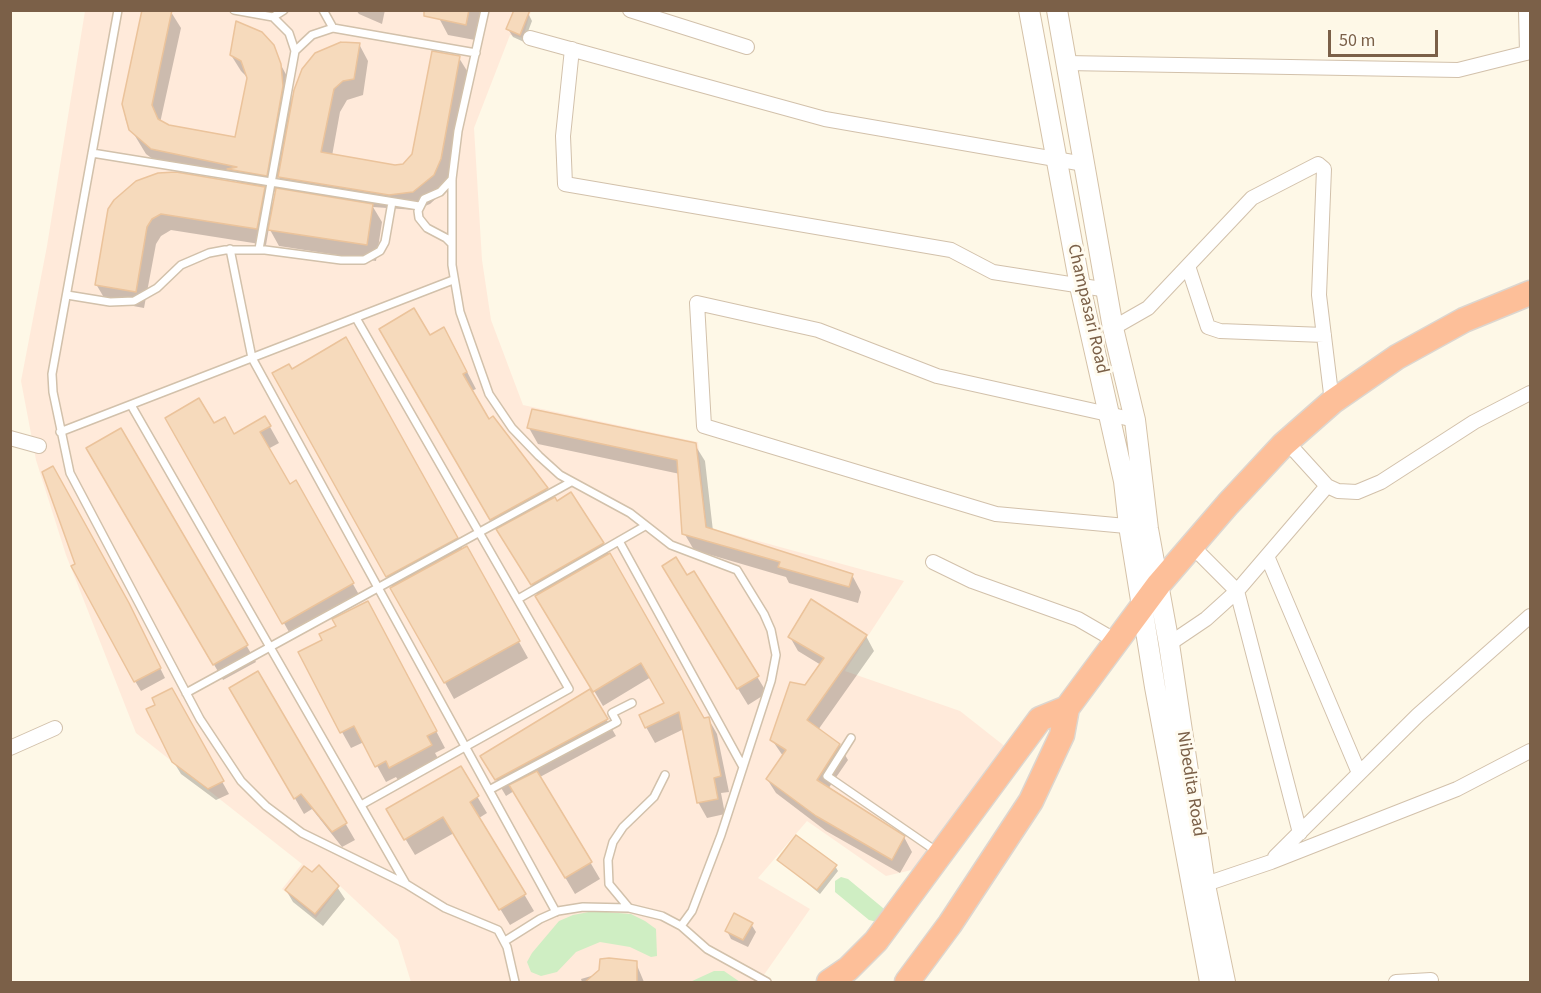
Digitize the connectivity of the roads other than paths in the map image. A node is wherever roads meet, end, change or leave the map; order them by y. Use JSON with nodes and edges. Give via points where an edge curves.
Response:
{"nodes":[{"id":1,"x":118,"y":10,"type":"edge"},
{"id":2,"x":234,"y":10,"type":"edge"},
{"id":3,"x":284,"y":10,"type":"edge"},
{"id":4,"x":323,"y":10,"type":"edge"},
{"id":5,"x":485,"y":10,"type":"edge"},
{"id":6,"x":630,"y":10,"type":"edge"},
{"id":7,"x":1029,"y":10,"type":"edge"},
{"id":8,"x":1057,"y":10,"type":"edge"},
{"id":9,"x":1526,"y":10,"type":"edge"},
{"id":10,"x":273,"y":17,"type":"junction"},
{"id":11,"x":333,"y":28,"type":"junction"},
{"id":12,"x":530,"y":38,"type":"dead end"},
{"id":13,"x":747,"y":47,"type":"dead end"},
{"id":14,"x":572,"y":49,"type":"junction"},
{"id":15,"x":295,"y":51,"type":"junction"},
{"id":16,"x":1529,"y":52,"type":"edge"},
{"id":17,"x":476,"y":53,"type":"junction"},
{"id":18,"x":1066,"y":63,"type":"junction"},
{"id":19,"x":92,"y":153,"type":"junction"},
{"id":20,"x":1056,"y":159,"type":"junction"},
{"id":21,"x":1084,"y":164,"type":"junction"},
{"id":22,"x":452,"y":178,"type":"junction"},
{"id":23,"x":272,"y":182,"type":"junction"},
{"id":24,"x":392,"y":202,"type":"junction"},
{"id":25,"x":419,"y":206,"type":"junction"},
{"id":26,"x":451,"y":243,"type":"junction"},
{"id":27,"x":230,"y":249,"type":"junction"},
{"id":28,"x":260,"y":249,"type":"junction"},
{"id":29,"x":1188,"y":266,"type":"junction"},
{"id":30,"x":453,"y":280,"type":"junction"},
{"id":31,"x":1080,"y":286,"type":"junction"},
{"id":32,"x":1108,"y":290,"type":"junction"},
{"id":33,"x":1530,"y":294,"type":"edge"},
{"id":34,"x":67,"y":295,"type":"junction"},
{"id":35,"x":356,"y":318,"type":"junction"},
{"id":36,"x":1113,"y":328,"type":"junction"},
{"id":37,"x":1324,"y":335,"type":"junction"},
{"id":38,"x":252,"y":358,"type":"junction"},
{"id":39,"x":1530,"y":393,"type":"edge"},
{"id":40,"x":1332,"y":402,"type":"junction"},
{"id":41,"x":132,"y":405,"type":"junction"},
{"id":42,"x":1111,"y":415,"type":"junction"},
{"id":43,"x":1135,"y":420,"type":"junction"},
{"id":44,"x":60,"y":432,"type":"junction"},
{"id":45,"x":10,"y":438,"type":"edge"},
{"id":46,"x":1287,"y":442,"type":"junction"},
{"id":47,"x":39,"y":446,"type":"dead end"},
{"id":48,"x":571,"y":482,"type":"junction"},
{"id":49,"x":1327,"y":486,"type":"junction"},
{"id":50,"x":645,"y":526,"type":"junction"},
{"id":51,"x":1129,"y":526,"type":"junction"},
{"id":52,"x":1148,"y":529,"type":"junction"},
{"id":53,"x":479,"y":532,"type":"junction"},
{"id":54,"x":619,"y":541,"type":"junction"},
{"id":55,"x":1193,"y":547,"type":"junction"},
{"id":56,"x":1267,"y":556,"type":"junction"},
{"id":57,"x":933,"y":562,"type":"dead end"},
{"id":58,"x":1159,"y":584,"type":"junction"},
{"id":59,"x":378,"y":588,"type":"junction"},
{"id":60,"x":1237,"y":591,"type":"junction"},
{"id":61,"x":518,"y":599,"type":"junction"},
{"id":62,"x":1142,"y":607,"type":"junction"},
{"id":63,"x":1530,"y":616,"type":"edge"},
{"id":64,"x":1116,"y":641,"type":"junction"},
{"id":65,"x":1169,"y":644,"type":"junction"},
{"id":66,"x":270,"y":646,"type":"junction"},
{"id":67,"x":186,"y":693,"type":"junction"},
{"id":68,"x":632,"y":703,"type":"dead end"},
{"id":69,"x":1067,"y":708,"type":"junction"},
{"id":70,"x":55,"y":728,"type":"dead end"},
{"id":71,"x":851,"y":738,"type":"dead end"},
{"id":72,"x":465,"y":747,"type":"junction"},
{"id":73,"x":10,"y":748,"type":"edge"},
{"id":74,"x":1530,"y":751,"type":"edge"},
{"id":75,"x":743,"y":767,"type":"junction"},
{"id":76,"x":1359,"y":773,"type":"junction"},
{"id":77,"x":665,"y":776,"type":"dead end"},
{"id":78,"x":489,"y":790,"type":"junction"},
{"id":79,"x":361,"y":805,"type":"junction"},
{"id":80,"x":1300,"y":833,"type":"junction"},
{"id":81,"x":940,"y":855,"type":"junction"},
{"id":82,"x":1271,"y":862,"type":"junction"},
{"id":83,"x":406,"y":884,"type":"junction"},
{"id":84,"x":1198,"y":886,"type":"junction"},
{"id":85,"x":629,"y":908,"type":"junction"},
{"id":86,"x":556,"y":912,"type":"junction"},
{"id":87,"x":681,"y":926,"type":"junction"},
{"id":88,"x":505,"y":941,"type":"junction"},
{"id":89,"x":1431,"y":980,"type":"dead end"},
{"id":90,"x":515,"y":982,"type":"edge"},
{"id":91,"x":767,"y":982,"type":"edge"},
{"id":92,"x":829,"y":982,"type":"edge"},
{"id":93,"x":907,"y":982,"type":"edge"},
{"id":94,"x":1210,"y":982,"type":"edge"},
{"id":95,"x":1225,"y":982,"type":"edge"},
{"id":96,"x":1396,"y":982,"type":"edge"}],
"edges":[{"from":1,"to":19,"type":"lane"},
{"from":2,"to":10,"type":"lane"},
{"from":3,"to":10,"type":"lane"},
{"from":4,"to":11,"type":"lane"},
{"from":5,"to":17,"type":"lane"},
{"from":6,"to":13,"type":"street"},
{"from":7,"to":20,"type":"main road","name":"Champasari Road"},
{"from":8,"to":18,"type":"main road","name":"Champasari Road"},
{"from":9,"to":16,"type":"street"},
{"from":10,"to":15,"type":"lane","via":[[289,33]]},
{"from":11,"to":15,"type":"lane","via":[[312,35]]},
{"from":11,"to":17,"type":"lane"},
{"from":12,"to":14,"type":"street"},
{"from":14,"to":20,"type":"street","via":[[825,119]]},
{"from":14,"to":31,"type":"street","via":[[563,136],[565,184],[951,250],[993,272]]},
{"from":15,"to":23,"type":"lane"},
{"from":16,"to":18,"type":"street","via":[[1458,70]]},
{"from":17,"to":22,"type":"lane"},
{"from":18,"to":21,"type":"main road","name":"Champasari Road"},
{"from":19,"to":23,"type":"lane"},
{"from":19,"to":34,"type":"lane"},
{"from":20,"to":21,"type":"street"},
{"from":20,"to":31,"type":"main road","name":"Champasari Road"},
{"from":21,"to":32,"type":"main road","name":"Champasari Road"},
{"from":22,"to":25,"type":"lane"},
{"from":22,"to":26,"type":"lane"},
{"from":23,"to":24,"type":"lane"},
{"from":23,"to":28,"type":"lane"},
{"from":24,"to":25,"type":"lane"},
{"from":24,"to":28,"type":"lane","via":[[385,242],[372,257],[341,261]]},
{"from":25,"to":26,"type":"lane","via":[[421,222]]},
{"from":26,"to":30,"type":"lane"},
{"from":27,"to":28,"type":"lane"},
{"from":27,"to":34,"type":"lane","via":[[208,253],[181,265],[157,288],[134,301],[110,302]]},
{"from":27,"to":38,"type":"lane"},
{"from":29,"to":36,"type":"street","via":[[1145,310]]},
{"from":29,"to":37,"type":"street","via":[[1208,327],[1220,331]]},
{"from":29,"to":37,"type":"street","via":[[1252,198],[1318,164],[1324,169],[1319,286]]},
{"from":30,"to":35,"type":"lane"},
{"from":30,"to":48,"type":"lane","via":[[489,394],[512,428]]},
{"from":31,"to":32,"type":"street"},
{"from":31,"to":42,"type":"main road","name":"Champasari Road"},
{"from":32,"to":36,"type":"main road","name":"Champasari Road"},
{"from":33,"to":40,"type":"highway","via":[[1464,320],[1397,357]]},
{"from":34,"to":44,"type":"lane","via":[[52,383]]},
{"from":35,"to":38,"type":"lane"},
{"from":35,"to":53,"type":"lane"},
{"from":36,"to":43,"type":"main road","name":"Champasari Road"},
{"from":37,"to":40,"type":"street"},
{"from":38,"to":41,"type":"lane"},
{"from":38,"to":59,"type":"lane"},
{"from":39,"to":49,"type":"street","via":[[1474,422],[1367,489],[1347,492]]},
{"from":40,"to":46,"type":"highway"},
{"from":41,"to":44,"type":"lane"},
{"from":41,"to":66,"type":"lane"},
{"from":42,"to":43,"type":"street"},
{"from":42,"to":51,"type":"main road","name":"Champasari Road"},
{"from":42,"to":51,"type":"street","via":[[937,376],[818,330],[697,303],[704,426],[996,514]]},
{"from":43,"to":52,"type":"main road","name":"Champasari Road"},
{"from":44,"to":67,"type":"lane","via":[[70,473]]},
{"from":45,"to":47,"type":"street"},
{"from":46,"to":49,"type":"street"},
{"from":46,"to":55,"type":"highway"},
{"from":48,"to":50,"type":"lane","via":[[630,513]]},
{"from":48,"to":53,"type":"lane"},
{"from":49,"to":56,"type":"street"},
{"from":50,"to":54,"type":"lane"},
{"from":50,"to":75,"type":"lane","via":[[670,545],[737,570],[771,630],[776,664]]},
{"from":51,"to":52,"type":"street"},
{"from":51,"to":62,"type":"main road","name":"Champasari Road"},
{"from":52,"to":58,"type":"main road","name":"Champasari Road"},
{"from":53,"to":59,"type":"lane"},
{"from":53,"to":61,"type":"lane"},
{"from":54,"to":61,"type":"lane"},
{"from":54,"to":75,"type":"lane"},
{"from":55,"to":58,"type":"highway"},
{"from":55,"to":60,"type":"street"},
{"from":56,"to":60,"type":"street"},
{"from":56,"to":76,"type":"street"},
{"from":57,"to":64,"type":"street","via":[[972,581],[1078,619]]},
{"from":58,"to":62,"type":"highway"},
{"from":58,"to":65,"type":"main road","name":"Nibedita Road"},
{"from":59,"to":66,"type":"lane"},
{"from":59,"to":72,"type":"lane"},
{"from":60,"to":65,"type":"street","via":[[1206,619]]},
{"from":60,"to":80,"type":"street"},
{"from":61,"to":72,"type":"lane","via":[[569,689]]},
{"from":62,"to":64,"type":"highway"},
{"from":62,"to":84,"type":"main road","name":"Nibedita Road"},
{"from":63,"to":76,"type":"street"},
{"from":64,"to":69,"type":"highway"},
{"from":65,"to":84,"type":"main road","name":"Nibedita Road"},
{"from":66,"to":67,"type":"lane"},
{"from":66,"to":79,"type":"lane"},
{"from":67,"to":83,"type":"lane","via":[[216,746],[241,781],[266,806],[302,833]]},
{"from":68,"to":78,"type":"lane","via":[[612,713],[617,722]]},
{"from":69,"to":81,"type":"highway","via":[[1040,718]]},
{"from":69,"to":93,"type":"highway","via":[[1062,735],[1031,801]]},
{"from":70,"to":73,"type":"street"},
{"from":71,"to":81,"type":"lane","via":[[827,776]]},
{"from":72,"to":78,"type":"lane"},
{"from":72,"to":79,"type":"lane"},
{"from":74,"to":82,"type":"street","via":[[1457,789]]},
{"from":75,"to":87,"type":"lane","via":[[692,911]]},
{"from":76,"to":80,"type":"street"},
{"from":77,"to":85,"type":"lane","via":[[654,797],[623,827],[608,860],[609,884]]},
{"from":78,"to":86,"type":"lane"},
{"from":79,"to":83,"type":"lane"},
{"from":80,"to":82,"type":"street"},
{"from":81,"to":92,"type":"highway","via":[[876,941]]},
{"from":82,"to":84,"type":"street"},
{"from":83,"to":88,"type":"lane","via":[[445,908],[490,925]]},
{"from":84,"to":94,"type":"main road","name":"Nibedita Road"},
{"from":84,"to":95,"type":"main road","name":"Nibedita Road"},
{"from":85,"to":86,"type":"lane","via":[[583,907]]},
{"from":85,"to":87,"type":"lane","via":[[662,916]]},
{"from":86,"to":88,"type":"lane"},
{"from":87,"to":91,"type":"lane","via":[[707,949]]},
{"from":88,"to":90,"type":"lane"},
{"from":89,"to":96,"type":"street"}]}
